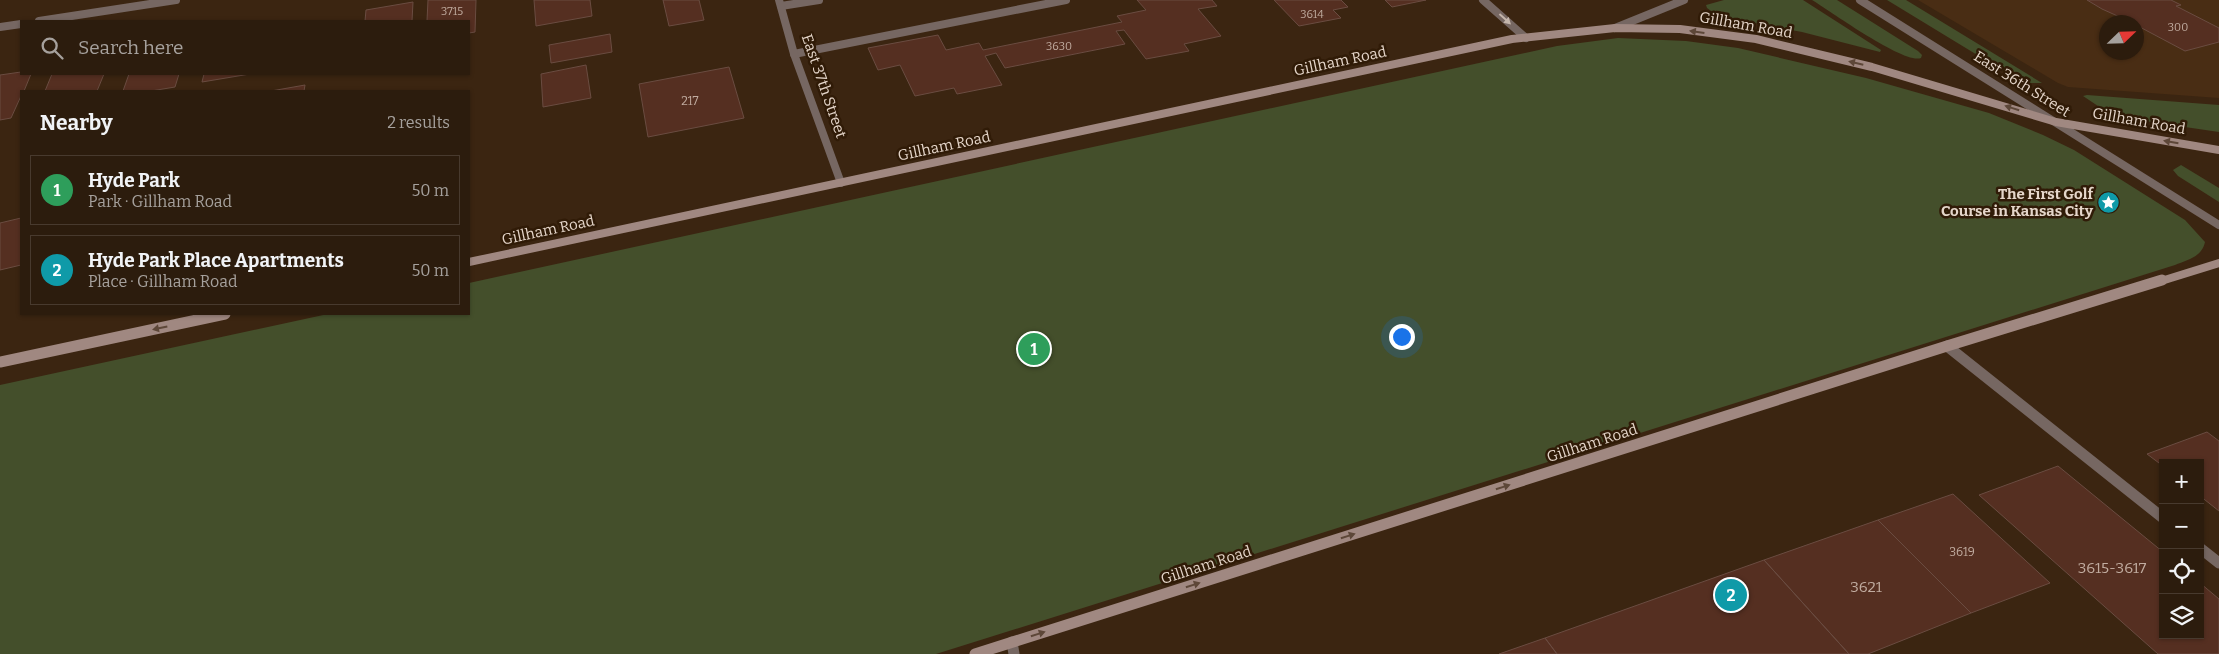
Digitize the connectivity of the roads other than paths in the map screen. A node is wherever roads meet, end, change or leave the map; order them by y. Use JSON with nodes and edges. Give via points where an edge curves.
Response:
{"nodes":[{"id":1,"x":176,"y":0,"type":"edge"},
{"id":2,"x":819,"y":0,"type":"edge"},
{"id":3,"x":1066,"y":0,"type":"edge"},
{"id":4,"x":1483,"y":0,"type":"edge"},
{"id":5,"x":1684,"y":0,"type":"edge"},
{"id":6,"x":1860,"y":0,"type":"edge"},
{"id":7,"x":780,"y":3,"type":"edge"},
{"id":8,"x":46,"y":20,"type":"edge"},
{"id":9,"x":20,"y":24,"type":"edge"},
{"id":10,"x":0,"y":27,"type":"edge"},
{"id":11,"x":1615,"y":28,"type":"junction"},
{"id":12,"x":1526,"y":38,"type":"junction"},
{"id":13,"x":794,"y":54,"type":"junction"},
{"id":14,"x":2056,"y":122,"type":"junction"},
{"id":15,"x":2219,"y":150,"type":"edge"},
{"id":16,"x":841,"y":183,"type":"junction"},
{"id":17,"x":2219,"y":225,"type":"edge"},
{"id":18,"x":470,"y":262,"type":"edge"},
{"id":19,"x":2219,"y":263,"type":"edge"},
{"id":20,"x":220,"y":315,"type":"edge"},
{"id":21,"x":1947,"y":346,"type":"junction"},
{"id":22,"x":0,"y":362,"type":"edge"},
{"id":23,"x":2159,"y":515,"type":"edge"},
{"id":24,"x":2201,"y":549,"type":"edge"},
{"id":25,"x":2219,"y":563,"type":"edge"},
{"id":26,"x":1013,"y":648,"type":"edge"},
{"id":27,"x":975,"y":654,"type":"edge"}],
"edges":[{"from":1,"to":8,"type":"street"},
{"from":2,"to":7,"type":"street"},
{"from":3,"to":13,"type":"street"},
{"from":4,"to":12,"type":"street","one_way":true},
{"from":5,"to":11,"type":"street"},
{"from":6,"to":14,"type":"street","name":"East 36th Street"},
{"from":7,"to":13,"type":"street","name":"East 37th Street"},
{"from":9,"to":10,"type":"street"},
{"from":11,"to":12,"type":"main road","name":"Gillham Road"},
{"from":14,"to":11,"type":"main road","name":"Gillham Road","one_way":true,"via":[[1920,80],[1756,39],[1680,29]]},
{"from":12,"to":16,"type":"main road","name":"Gillham Road"},
{"from":13,"to":16,"type":"street","name":"East 37th Street"},
{"from":15,"to":14,"type":"main road","name":"Gillham Road","one_way":true},
{"from":14,"to":17,"type":"street","name":"East 36th Street"},
{"from":16,"to":18,"type":"main road","name":"Gillham Road"},
{"from":19,"to":21,"type":"main road","name":"Gillham Road"},
{"from":20,"to":22,"type":"main road","one_way":true},
{"from":21,"to":23,"type":"street"},
{"from":26,"to":21,"type":"main road","name":"Gillham Road","one_way":true},
{"from":24,"to":25,"type":"street"},
{"from":26,"to":27,"type":"main road","name":"Gillham Road"}]}
